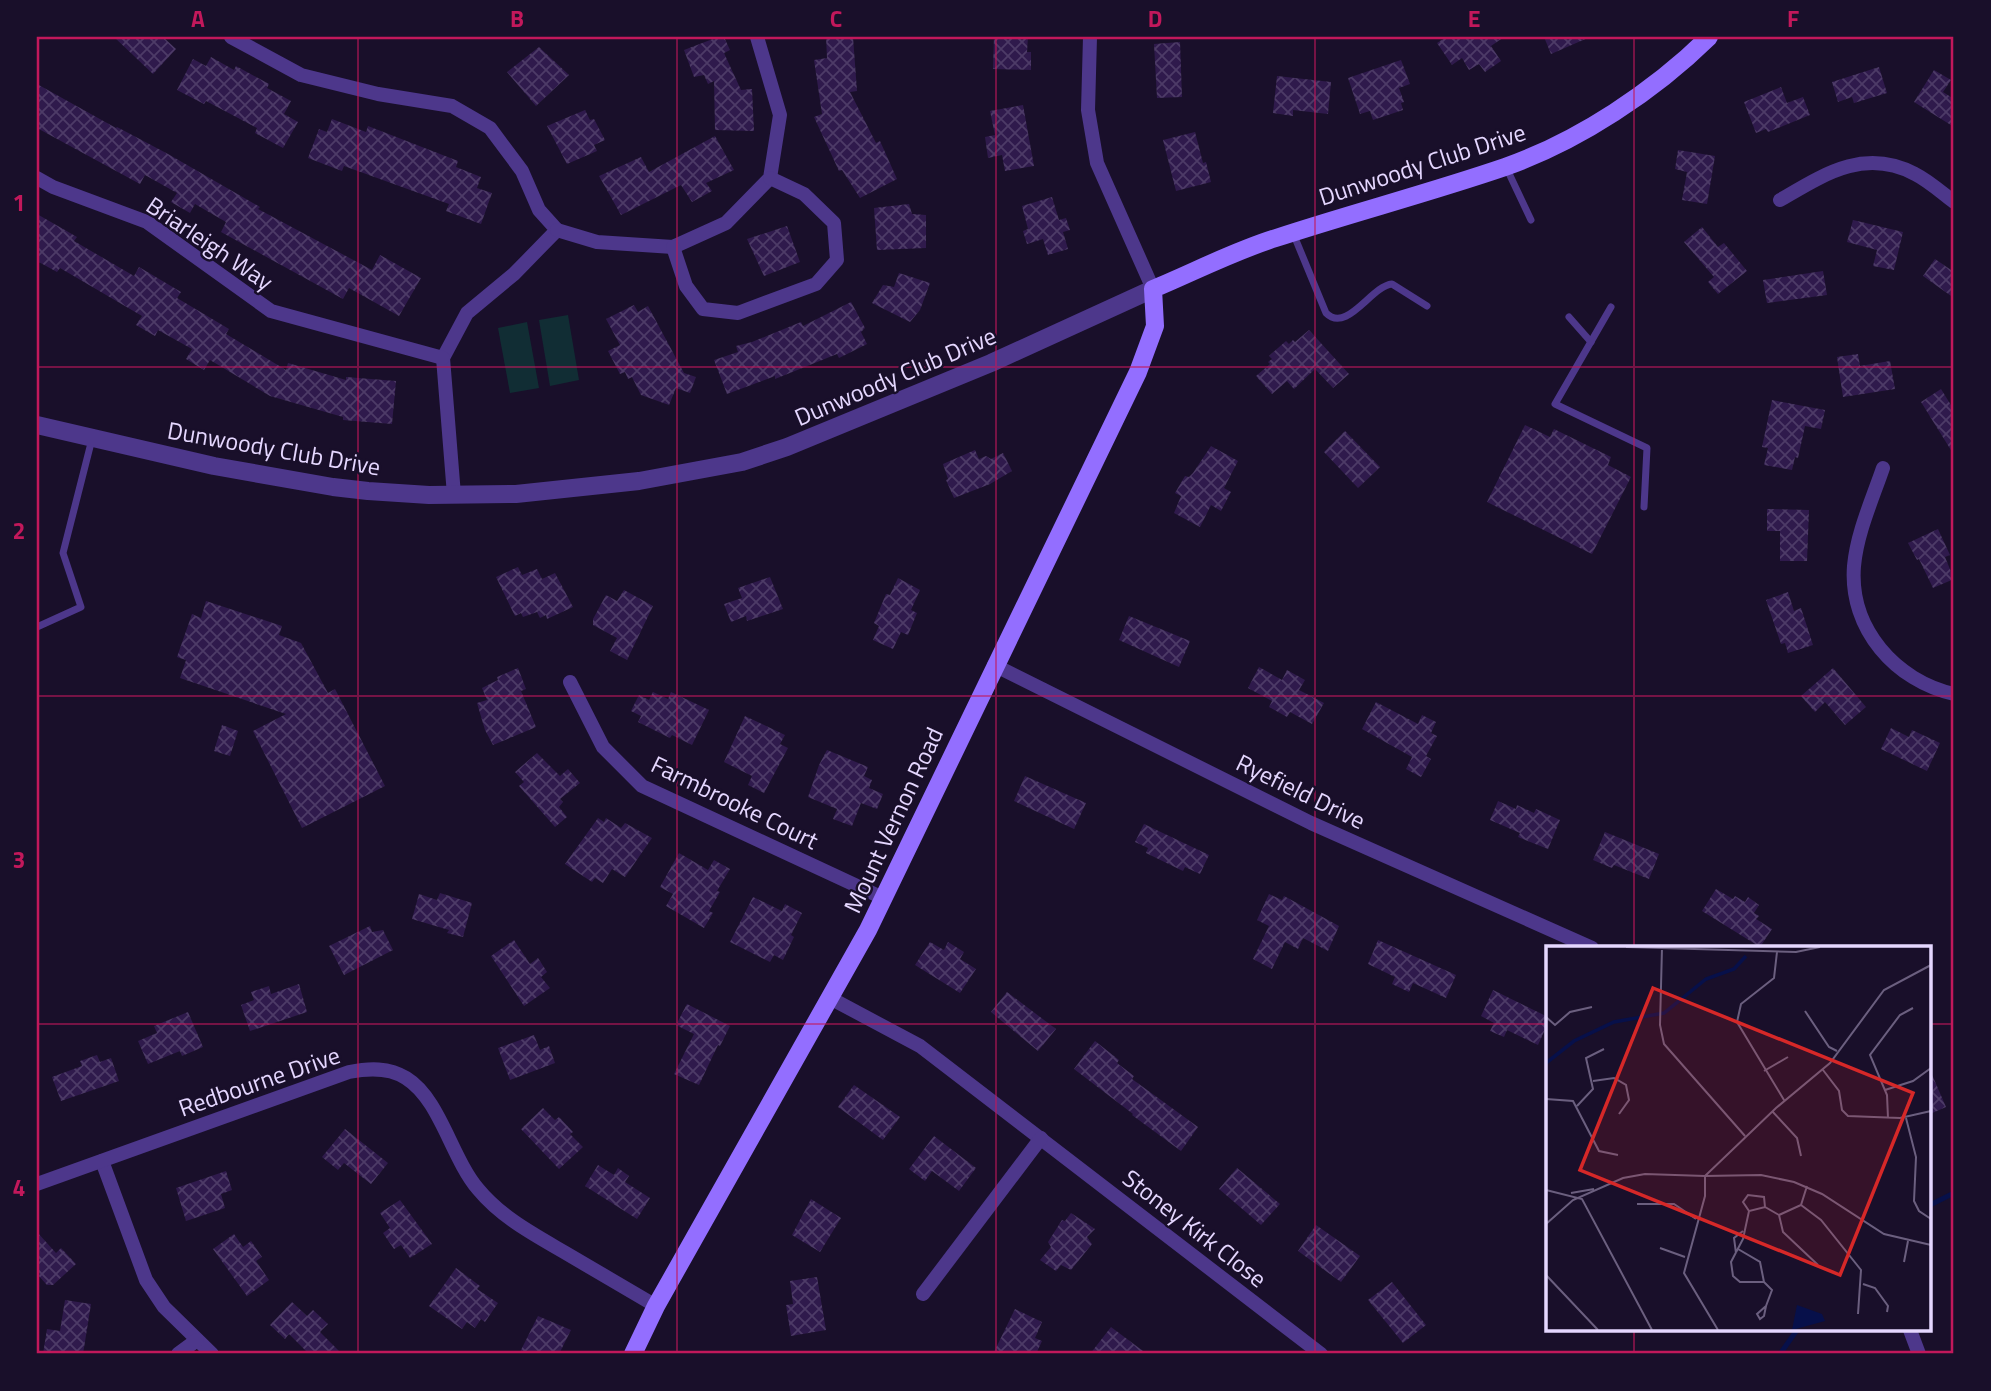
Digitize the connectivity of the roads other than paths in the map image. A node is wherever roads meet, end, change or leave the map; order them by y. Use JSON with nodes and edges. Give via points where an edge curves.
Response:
{"nodes":[{"id":1,"x":231,"y":37,"type":"edge"},
{"id":2,"x":757,"y":37,"type":"edge"},
{"id":3,"x":1090,"y":37,"type":"edge"},
{"id":4,"x":1709,"y":37,"type":"edge"},
{"id":5,"x":1506,"y":166,"type":"junction"},
{"id":6,"x":37,"y":178,"type":"edge"},
{"id":7,"x":770,"y":178,"type":"junction"},
{"id":8,"x":1780,"y":200,"type":"dead end"},
{"id":9,"x":1954,"y":202,"type":"edge"},
{"id":10,"x":1531,"y":220,"type":"dead end"},
{"id":11,"x":557,"y":230,"type":"junction"},
{"id":12,"x":1293,"y":232,"type":"junction"},
{"id":13,"x":673,"y":247,"type":"junction"},
{"id":14,"x":1153,"y":289,"type":"junction"},
{"id":15,"x":1427,"y":306,"type":"dead end"},
{"id":16,"x":1611,"y":307,"type":"dead end"},
{"id":17,"x":1569,"y":317,"type":"dead end"},
{"id":18,"x":1591,"y":342,"type":"junction"},
{"id":19,"x":443,"y":358,"type":"junction"},
{"id":20,"x":37,"y":425,"type":"edge"},
{"id":21,"x":92,"y":439,"type":"junction"},
{"id":22,"x":1883,"y":468,"type":"dead end"},
{"id":23,"x":454,"y":495,"type":"junction"},
{"id":24,"x":1644,"y":506,"type":"dead end"},
{"id":25,"x":37,"y":627,"type":"edge"},
{"id":26,"x":994,"y":665,"type":"junction"},
{"id":27,"x":570,"y":682,"type":"dead end"},
{"id":28,"x":1954,"y":694,"type":"edge"},
{"id":29,"x":883,"y":898,"type":"junction"},
{"id":30,"x":1588,"y":946,"type":"edge"},
{"id":31,"x":830,"y":998,"type":"junction"},
{"id":32,"x":1041,"y":1138,"type":"junction"},
{"id":33,"x":102,"y":1161,"type":"junction"},
{"id":34,"x":37,"y":1184,"type":"edge"},
{"id":35,"x":923,"y":1294,"type":"dead end"},
{"id":36,"x":656,"y":1306,"type":"junction"},
{"id":37,"x":1911,"y":1332,"type":"edge"},
{"id":38,"x":197,"y":1340,"type":"junction"},
{"id":39,"x":178,"y":1354,"type":"edge"},
{"id":40,"x":212,"y":1354,"type":"edge"},
{"id":41,"x":633,"y":1354,"type":"edge"},
{"id":42,"x":1321,"y":1354,"type":"edge"},
{"id":43,"x":1919,"y":1354,"type":"edge"}],
"edges":[{"from":1,"to":11,"type":"street","via":[[301,75],[452,106],[490,128],[522,171],[539,210]]},
{"from":2,"to":7,"type":"street","via":[[779,115]]},
{"from":3,"to":14,"type":"street","via":[[1088,110],[1097,163]]},
{"from":4,"to":5,"type":"main road","name":"Dunwoody Club Drive","via":[[1630,103],[1550,148]]},
{"from":5,"to":10,"type":"lane"},
{"from":5,"to":12,"type":"main road","name":"Dunwoody Club Drive"},
{"from":6,"to":19,"type":"street","name":"Briarleigh Way","via":[[147,222],[271,311]]},
{"from":7,"to":13,"type":"street","via":[[726,223]]},
{"from":7,"to":13,"type":"street","via":[[804,194],[834,223],[836,260],[816,284],[738,313],[703,309],[686,286]]},
{"from":8,"to":9,"type":"street","via":[[1826,173],[1853,164],[1885,164],[1915,174]]},
{"from":11,"to":13,"type":"street","via":[[597,242]]},
{"from":11,"to":19,"type":"street","via":[[467,313]]},
{"from":12,"to":14,"type":"main road","name":"Dunwoody Club Drive"},
{"from":12,"to":15,"type":"lane","via":[[1330,317],[1352,314],[1380,288],[1392,284]]},
{"from":14,"to":23,"type":"street","name":"Dunwoody Club Drive","via":[[840,427],[742,462],[576,489]]},
{"from":14,"to":26,"type":"main road","name":"Mount Vernon Road","via":[[1155,326],[1138,372]]},
{"from":16,"to":18,"type":"lane"},
{"from":17,"to":18,"type":"lane"},
{"from":18,"to":24,"type":"lane","via":[[1555,404],[1647,448]]},
{"from":19,"to":23,"type":"street"},
{"from":20,"to":21,"type":"street","name":"Dunwoody Club Drive"},
{"from":21,"to":23,"type":"street","name":"Dunwoody Club Drive","via":[[333,487]]},
{"from":21,"to":25,"type":"lane","via":[[64,553],[80,607]]},
{"from":22,"to":28,"type":"street","via":[[1855,558],[1861,617],[1893,664],[1913,680]]},
{"from":26,"to":29,"type":"main road","name":"Mount Vernon Road"},
{"from":26,"to":30,"type":"street","name":"Ryefield Drive","via":[[1311,823]]},
{"from":27,"to":29,"type":"street","name":"Farmbrooke Court","via":[[603,747],[642,786]]},
{"from":29,"to":31,"type":"main road","name":"Mount Vernon Road"},
{"from":31,"to":32,"type":"street","name":"Stoney Kirk Close","via":[[920,1046]]},
{"from":31,"to":36,"type":"main road","name":"Mount Vernon Road"},
{"from":32,"to":35,"type":"street"},
{"from":32,"to":42,"type":"street","name":"Stoney Kirk Close"},
{"from":33,"to":34,"type":"street","name":"Redbourne Drive"},
{"from":33,"to":36,"type":"street","name":"Redbourne Drive","via":[[349,1072],[387,1070],[405,1077],[424,1093],[463,1169],[496,1208]]},
{"from":33,"to":38,"type":"street","via":[[146,1280],[164,1307]]},
{"from":36,"to":41,"type":"main road","name":"Mount Vernon Road"},
{"from":37,"to":43,"type":"street"},
{"from":38,"to":39,"type":"street"},
{"from":38,"to":40,"type":"street"}]}
